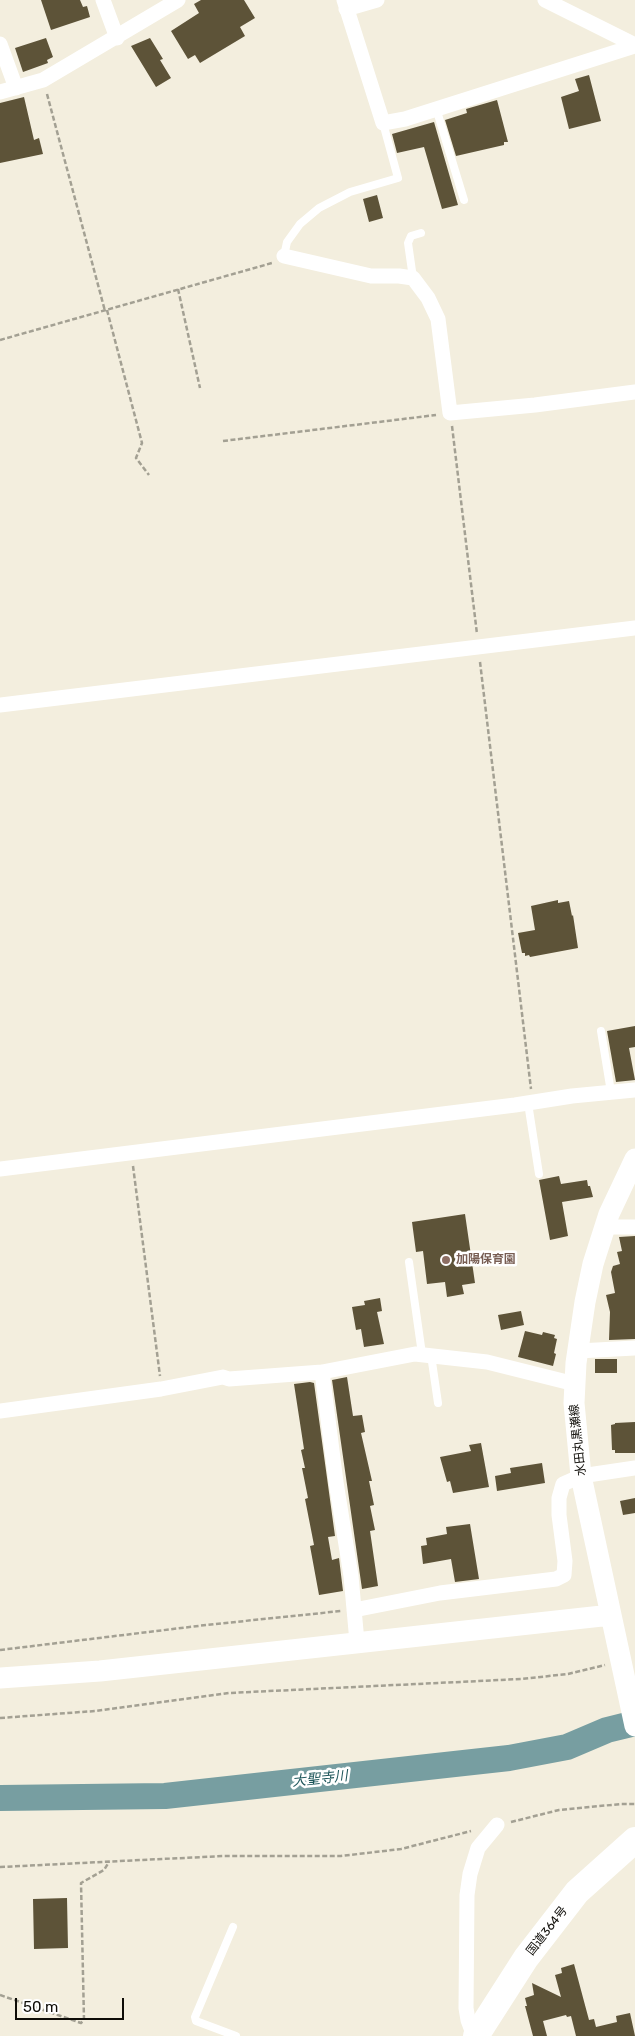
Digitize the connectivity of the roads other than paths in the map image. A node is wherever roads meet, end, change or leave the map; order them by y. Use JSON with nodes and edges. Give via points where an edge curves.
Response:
{"nodes":[{"id":1,"x":103,"y":0,"type":"edge"},
{"id":2,"x":178,"y":0,"type":"edge"},
{"id":3,"x":377,"y":0,"type":"edge"},
{"id":4,"x":545,"y":0,"type":"edge"},
{"id":5,"x":345,"y":4,"type":"edge"},
{"id":6,"x":117,"y":38,"type":"junction"},
{"id":7,"x":0,"y":44,"type":"edge"},
{"id":8,"x":635,"y":45,"type":"edge"},
{"id":9,"x":16,"y":88,"type":"junction"},
{"id":10,"x":0,"y":92,"type":"edge"},
{"id":11,"x":436,"y":108,"type":"junction"},
{"id":12,"x":383,"y":123,"type":"junction"},
{"id":13,"x":464,"y":200,"type":"dead end"},
{"id":14,"x":421,"y":233,"type":"dead end"},
{"id":15,"x":284,"y":256,"type":"joint"},
{"id":16,"x":413,"y":278,"type":"junction"},
{"id":17,"x":635,"y":392,"type":"edge"},
{"id":18,"x":635,"y":628,"type":"edge"},
{"id":19,"x":0,"y":705,"type":"edge"},
{"id":20,"x":601,"y":1031,"type":"dead end"},
{"id":21,"x":635,"y":1090,"type":"edge"},
{"id":22,"x":610,"y":1092,"type":"junction"},
{"id":23,"x":530,"y":1103,"type":"junction"},
{"id":24,"x":635,"y":1159,"type":"edge"},
{"id":25,"x":0,"y":1169,"type":"edge"},
{"id":26,"x":539,"y":1174,"type":"dead end"},
{"id":27,"x":635,"y":1227,"type":"edge"},
{"id":28,"x":605,"y":1228,"type":"junction"},
{"id":29,"x":409,"y":1262,"type":"dead end"},
{"id":30,"x":635,"y":1348,"type":"edge"},
{"id":31,"x":578,"y":1351,"type":"junction"},
{"id":32,"x":427,"y":1354,"type":"junction"},
{"id":33,"x":322,"y":1372,"type":"junction"},
{"id":34,"x":575,"y":1384,"type":"junction"},
{"id":35,"x":438,"y":1403,"type":"dead end"},
{"id":36,"x":0,"y":1411,"type":"edge"},
{"id":37,"x":635,"y":1468,"type":"edge"},
{"id":38,"x":581,"y":1476,"type":"junction"},
{"id":39,"x":354,"y":1610,"type":"junction"},
{"id":40,"x":611,"y":1614,"type":"junction"},
{"id":41,"x":357,"y":1642,"type":"junction"},
{"id":42,"x":0,"y":1678,"type":"edge"},
{"id":43,"x":635,"y":1726,"type":"edge"},
{"id":44,"x":497,"y":1825,"type":"road end"},
{"id":45,"x":635,"y":1840,"type":"edge"},
{"id":46,"x":233,"y":1927,"type":"dead end"},
{"id":47,"x":236,"y":2036,"type":"edge"},
{"id":48,"x":475,"y":2036,"type":"edge"}],
"edges":[{"from":1,"to":6,"type":"street"},
{"from":2,"to":6,"type":"street"},
{"from":3,"to":5,"type":"street"},
{"from":4,"to":8,"type":"street"},
{"from":5,"to":12,"type":"street"},
{"from":6,"to":9,"type":"street","via":[[43,80]]},
{"from":7,"to":9,"type":"street"},
{"from":8,"to":11,"type":"street"},
{"from":9,"to":10,"type":"street"},
{"from":11,"to":12,"type":"street"},
{"from":11,"to":13,"type":"lane"},
{"from":12,"to":15,"type":"lane","via":[[398,178],[350,192],[319,208],[300,224],[288,242]]},
{"from":14,"to":16,"type":"lane","via":[[411,236],[408,243]]},
{"from":15,"to":16,"type":"street","via":[[371,276]]},
{"from":16,"to":17,"type":"street","via":[[438,319],[450,413]]},
{"from":18,"to":19,"type":"street"},
{"from":20,"to":22,"type":"lane"},
{"from":21,"to":22,"type":"street"},
{"from":22,"to":23,"type":"street"},
{"from":23,"to":25,"type":"street"},
{"from":23,"to":26,"type":"lane"},
{"from":24,"to":28,"type":"street","name":"水田丸黒瀬線"},
{"from":27,"to":28,"type":"street"},
{"from":28,"to":31,"type":"street","name":"水田丸黒瀬線","via":[[593,1264]]},
{"from":29,"to":32,"type":"lane"},
{"from":30,"to":31,"type":"street"},
{"from":31,"to":34,"type":"street","name":"水田丸黒瀬線"},
{"from":32,"to":33,"type":"street","via":[[393,1357]]},
{"from":32,"to":34,"type":"street","via":[[487,1362]]},
{"from":32,"to":35,"type":"lane"},
{"from":33,"to":36,"type":"street","via":[[223,1378]]},
{"from":33,"to":39,"type":"street"},
{"from":34,"to":38,"type":"street","name":"水田丸黒瀬線","via":[[576,1441]]},
{"from":37,"to":38,"type":"street"},
{"from":38,"to":39,"type":"street","via":[[563,1484],[559,1498],[564,1575],[556,1579],[440,1592]]},
{"from":38,"to":40,"type":"street","name":"水田丸黒瀬線"},
{"from":39,"to":41,"type":"street"},
{"from":40,"to":41,"type":"street"},
{"from":40,"to":43,"type":"street","name":"水田丸黒瀬線"},
{"from":41,"to":42,"type":"street","via":[[100,1671]]},
{"from":44,"to":48,"type":"street","via":[[478,1848],[467,1895],[466,2008]]},
{"from":45,"to":48,"type":"highway","name":"国道364号","via":[[577,1892],[526,1958]]},
{"from":46,"to":47,"type":"lane","via":[[195,2017],[196,2021]]}]}
